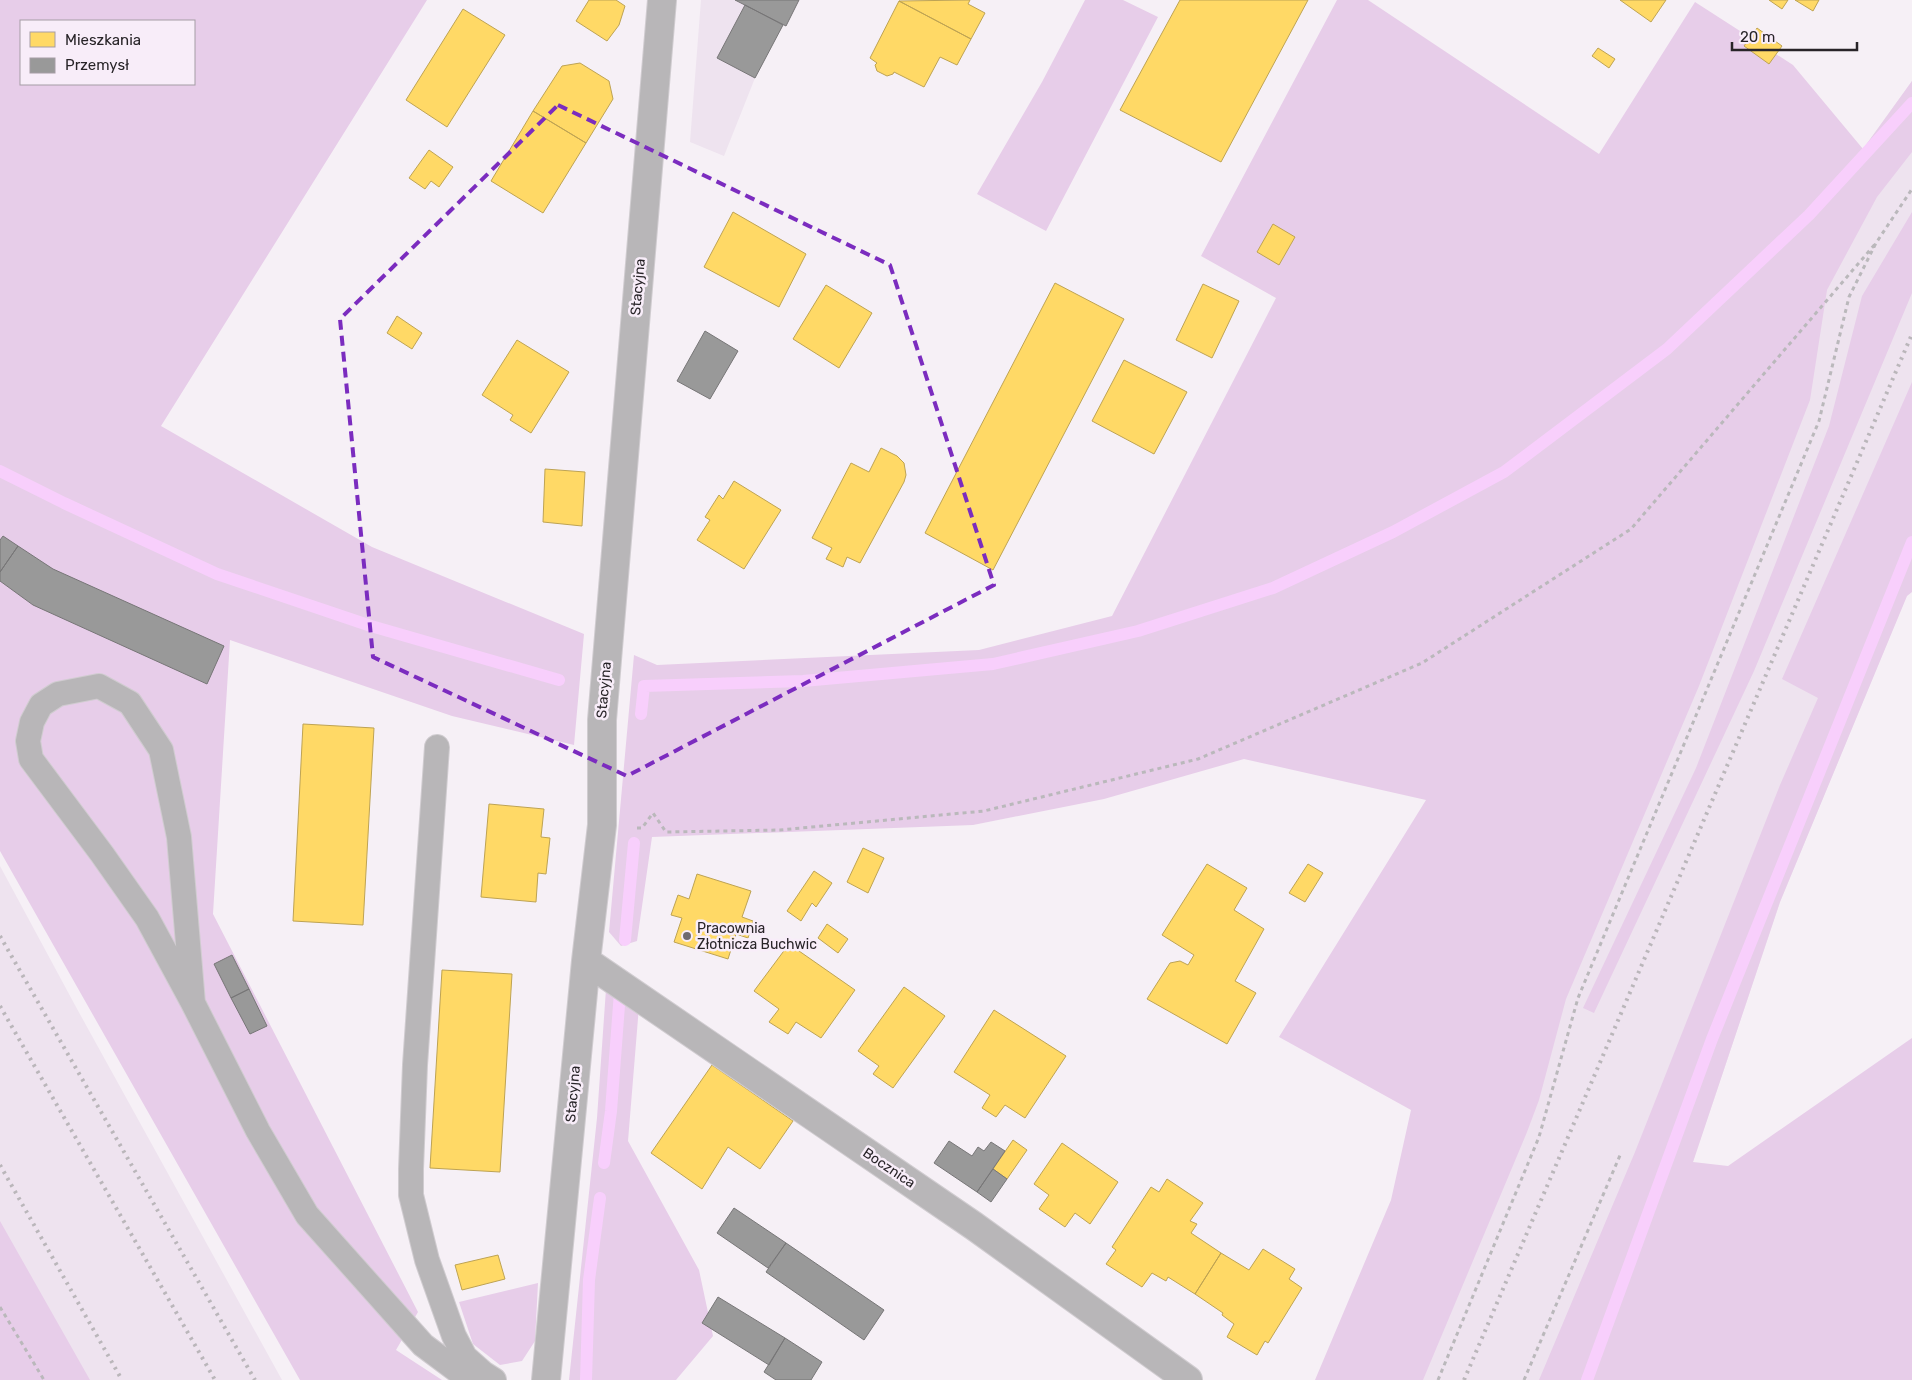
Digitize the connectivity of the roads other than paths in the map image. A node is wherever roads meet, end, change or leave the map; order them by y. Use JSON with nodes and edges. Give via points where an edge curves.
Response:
{"nodes":[{"id":1,"x":662,"y":0,"type":"edge"},
{"id":2,"x":437,"y":747,"type":"dead end"},
{"id":3,"x":586,"y":961,"type":"junction"},
{"id":4,"x":193,"y":1003,"type":"junction"},
{"id":5,"x":470,"y":1380,"type":"edge"},
{"id":6,"x":494,"y":1380,"type":"edge"},
{"id":7,"x":546,"y":1380,"type":"edge"},
{"id":8,"x":1188,"y":1380,"type":"edge"}],
"edges":[{"from":1,"to":3,"type":"street","name":"Stacyjna","via":[[601,728],[602,824]]},
{"from":2,"to":6,"type":"lane","via":[[415,1065],[412,1195],[426,1260],[454,1336],[465,1357]]},
{"from":3,"to":7,"type":"street","name":"Stacyjna"},
{"from":3,"to":8,"type":"street","name":"Bocznica","via":[[974,1226]]},
{"from":4,"to":4,"type":"lane","via":[[147,918],[31,759],[28,741],[32,722],[41,705],[58,694],[99,686],[130,703],[161,750],[179,837]]},
{"from":4,"to":5,"type":"lane","via":[[258,1131],[306,1216],[423,1345]]}]}
